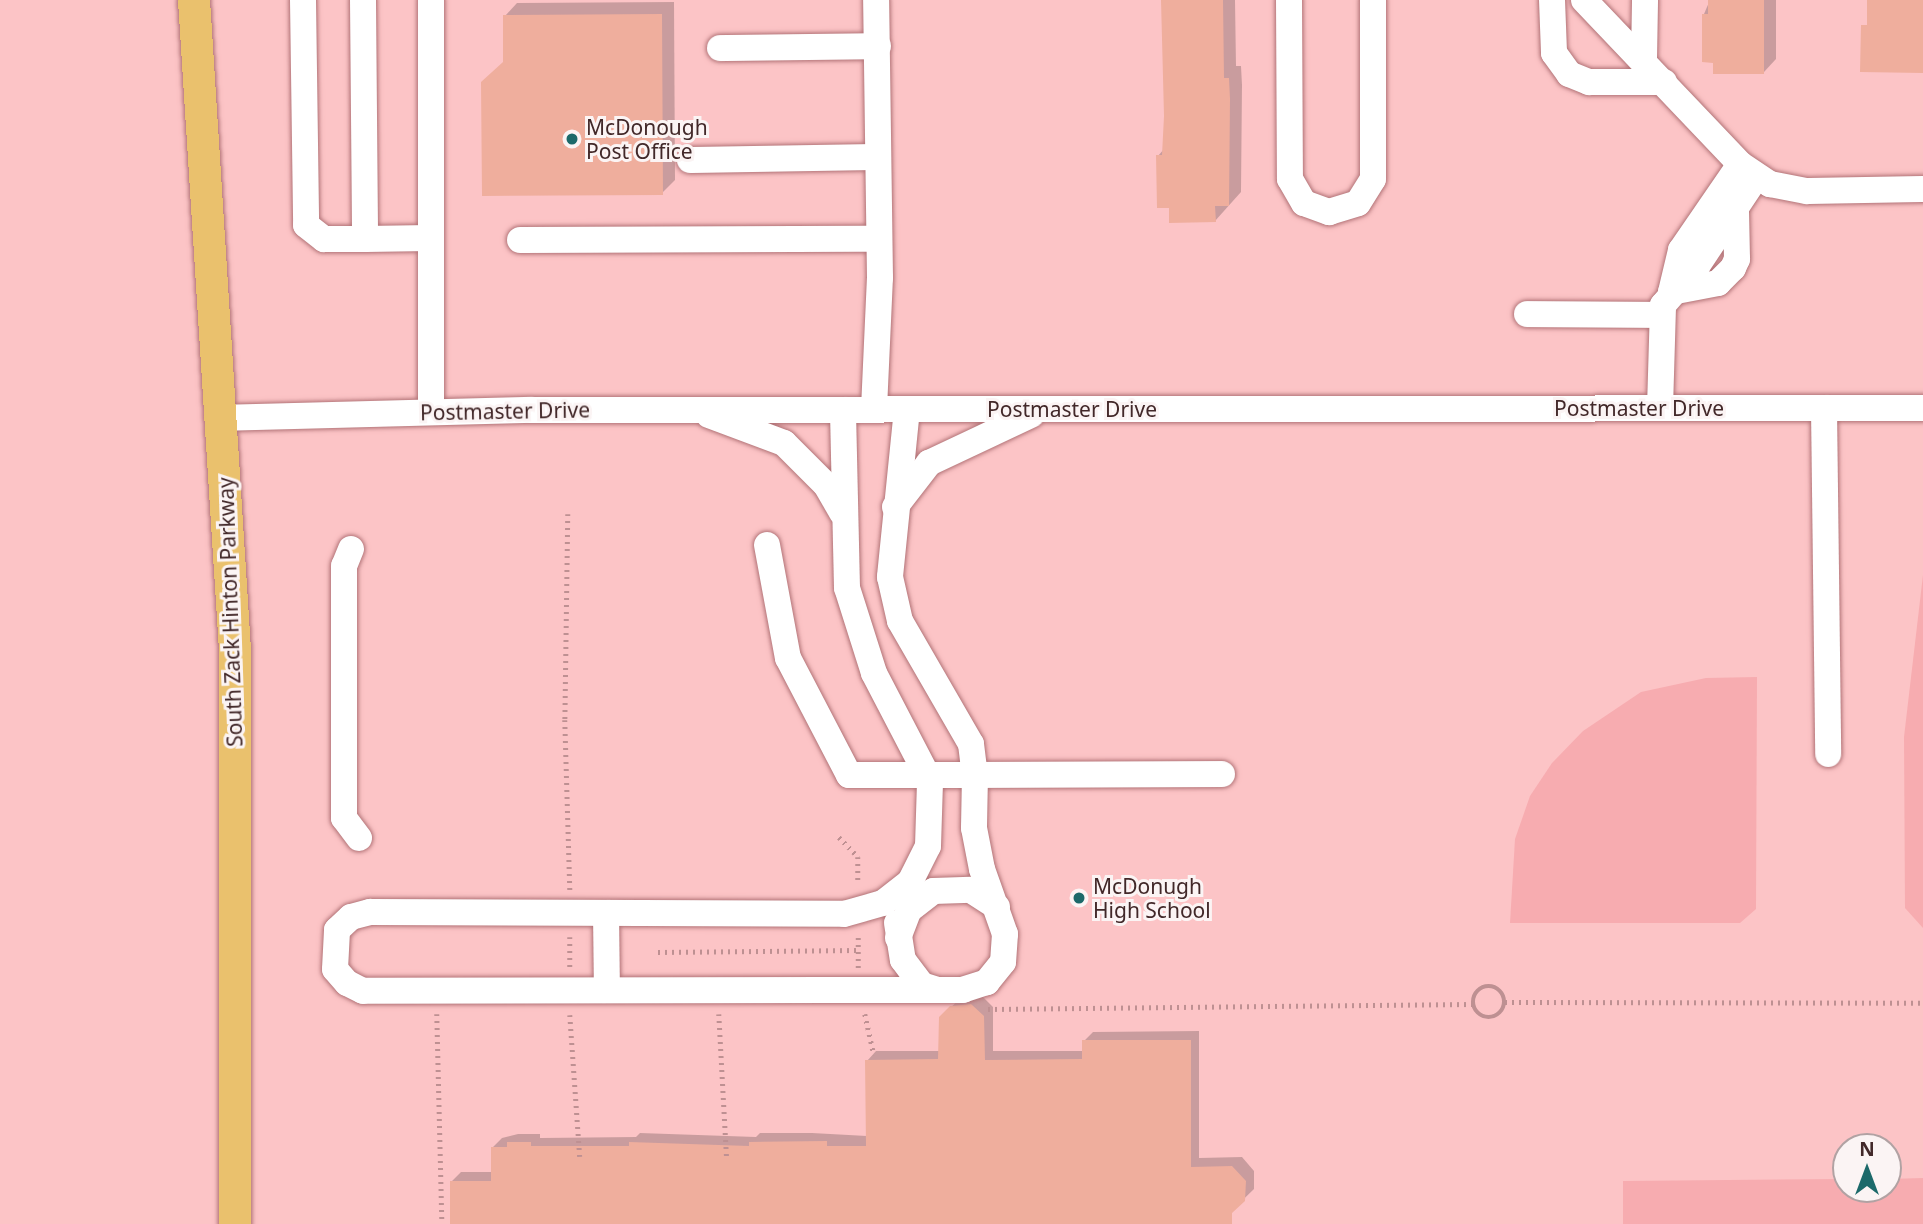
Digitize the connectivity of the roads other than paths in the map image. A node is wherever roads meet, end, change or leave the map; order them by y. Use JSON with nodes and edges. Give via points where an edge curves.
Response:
{"nodes":[{"id":1,"x":194,"y":0,"type":"edge"},
{"id":2,"x":303,"y":0,"type":"edge"},
{"id":3,"x":363,"y":0,"type":"edge"},
{"id":4,"x":431,"y":0,"type":"edge"},
{"id":5,"x":876,"y":0,"type":"edge"},
{"id":6,"x":1289,"y":0,"type":"edge"},
{"id":7,"x":1373,"y":0,"type":"edge"},
{"id":8,"x":1552,"y":0,"type":"edge"},
{"id":9,"x":1584,"y":0,"type":"edge"},
{"id":10,"x":1645,"y":0,"type":"edge"},
{"id":11,"x":878,"y":46,"type":"junction"},
{"id":12,"x":720,"y":48,"type":"dead end"},
{"id":13,"x":1644,"y":59,"type":"junction"},
{"id":14,"x":1664,"y":82,"type":"junction"},
{"id":15,"x":877,"y":157,"type":"junction"},
{"id":16,"x":690,"y":160,"type":"dead end"},
{"id":17,"x":1749,"y":170,"type":"junction"},
{"id":18,"x":1923,"y":189,"type":"edge"},
{"id":19,"x":430,"y":238,"type":"junction"},
{"id":20,"x":365,"y":239,"type":"junction"},
{"id":21,"x":879,"y":239,"type":"junction"},
{"id":22,"x":520,"y":240,"type":"dead end"},
{"id":23,"x":1665,"y":304,"type":"junction"},
{"id":24,"x":1527,"y":314,"type":"dead end"},
{"id":25,"x":1660,"y":408,"type":"junction"},
{"id":26,"x":1824,"y":408,"type":"junction"},
{"id":27,"x":1923,"y":408,"type":"edge"},
{"id":28,"x":874,"y":409,"type":"junction"},
{"id":29,"x":907,"y":409,"type":"junction"},
{"id":30,"x":1044,"y":409,"type":"junction"},
{"id":31,"x":695,"y":410,"type":"junction"},
{"id":32,"x":843,"y":410,"type":"junction"},
{"id":33,"x":431,"y":412,"type":"junction"},
{"id":34,"x":221,"y":418,"type":"junction"},
{"id":35,"x":894,"y":508,"type":"junction"},
{"id":36,"x":842,"y":514,"type":"junction"},
{"id":37,"x":767,"y":545,"type":"dead end"},
{"id":38,"x":351,"y":548,"type":"dead end"},
{"id":39,"x":1828,"y":754,"type":"dead end"},
{"id":40,"x":1222,"y":774,"type":"dead end"},
{"id":41,"x":927,"y":775,"type":"junction"},
{"id":42,"x":975,"y":775,"type":"junction"},
{"id":43,"x":359,"y":838,"type":"dead end"},
{"id":44,"x":933,"y":891,"type":"junction"},
{"id":45,"x":896,"y":896,"type":"junction"},
{"id":46,"x":997,"y":907,"type":"junction"},
{"id":47,"x":606,"y":913,"type":"junction"},
{"id":48,"x":898,"y":938,"type":"junction"},
{"id":49,"x":607,"y":990,"type":"junction"},
{"id":50,"x":937,"y":990,"type":"junction"},
{"id":51,"x":235,"y":1224,"type":"edge"}],
"edges":[{"from":1,"to":34,"type":"main road","name":"South Zack Hinton Parkway"},
{"from":2,"to":20,"type":"street","via":[[306,225],[324,239]]},
{"from":3,"to":20,"type":"street"},
{"from":4,"to":19,"type":"street"},
{"from":5,"to":11,"type":"street"},
{"from":6,"to":7,"type":"street","via":[[1290,179],[1304,203],[1329,212],[1359,203],[1374,179]]},
{"from":8,"to":14,"type":"street","via":[[1554,53],[1569,74],[1589,82]]},
{"from":9,"to":13,"type":"street"},
{"from":10,"to":13,"type":"street"},
{"from":11,"to":12,"type":"street"},
{"from":11,"to":15,"type":"street"},
{"from":13,"to":14,"type":"street"},
{"from":14,"to":17,"type":"street"},
{"from":15,"to":16,"type":"street"},
{"from":15,"to":21,"type":"street"},
{"from":17,"to":18,"type":"street","via":[[1778,186],[1808,191]]},
{"from":17,"to":23,"type":"street","via":[[1736,212]]},
{"from":17,"to":23,"type":"street","via":[[1681,250]]},
{"from":19,"to":20,"type":"street"},
{"from":19,"to":33,"type":"street"},
{"from":21,"to":22,"type":"street"},
{"from":21,"to":28,"type":"street"},
{"from":23,"to":24,"type":"street"},
{"from":23,"to":25,"type":"street"},
{"from":25,"to":26,"type":"street","name":"Postmaster Drive"},
{"from":25,"to":30,"type":"street","name":"Postmaster Drive"},
{"from":26,"to":27,"type":"street","name":"Postmaster Drive"},
{"from":26,"to":39,"type":"street"},
{"from":28,"to":29,"type":"street","name":"Postmaster Drive"},
{"from":28,"to":32,"type":"street","name":"Postmaster Drive"},
{"from":29,"to":30,"type":"street","name":"Postmaster Drive"},
{"from":29,"to":35,"type":"street"},
{"from":30,"to":35,"type":"street","via":[[929,463]]},
{"from":31,"to":32,"type":"street","name":"Postmaster Drive"},
{"from":31,"to":33,"type":"street","name":"Postmaster Drive"},
{"from":31,"to":36,"type":"street","via":[[784,443],[827,485]]},
{"from":32,"to":36,"type":"street"},
{"from":33,"to":34,"type":"street","name":"Postmaster Drive"},
{"from":34,"to":51,"type":"main road","name":"South Zack Hinton Parkway","via":[[235,649]]},
{"from":35,"to":42,"type":"street","via":[[890,577],[900,621],[971,744]]},
{"from":36,"to":41,"type":"street","via":[[846,588],[874,673]]},
{"from":37,"to":41,"type":"street","via":[[798,682],[849,775]]},
{"from":38,"to":43,"type":"street","via":[[344,566],[344,818]]},
{"from":40,"to":42,"type":"street"},
{"from":41,"to":42,"type":"street"},
{"from":41,"to":45,"type":"street","via":[[928,846]]},
{"from":42,"to":46,"type":"street","via":[[974,828],[982,869]]},
{"from":44,"to":45,"type":"street"},
{"from":44,"to":46,"type":"street","via":[[971,890]]},
{"from":44,"to":48,"type":"street","via":[[909,910]]},
{"from":45,"to":47,"type":"street","via":[[844,914]]},
{"from":45,"to":48,"type":"street"},
{"from":46,"to":50,"type":"street","via":[[1005,934],[1003,962],[987,982],[963,990]]},
{"from":47,"to":49,"type":"street"},
{"from":47,"to":49,"type":"street","via":[[370,912],[351,917],[337,930],[333,950],[335,969],[347,983],[363,991]]},
{"from":48,"to":50,"type":"street","via":[[911,973],[922,985]]},
{"from":49,"to":50,"type":"street"}]}
